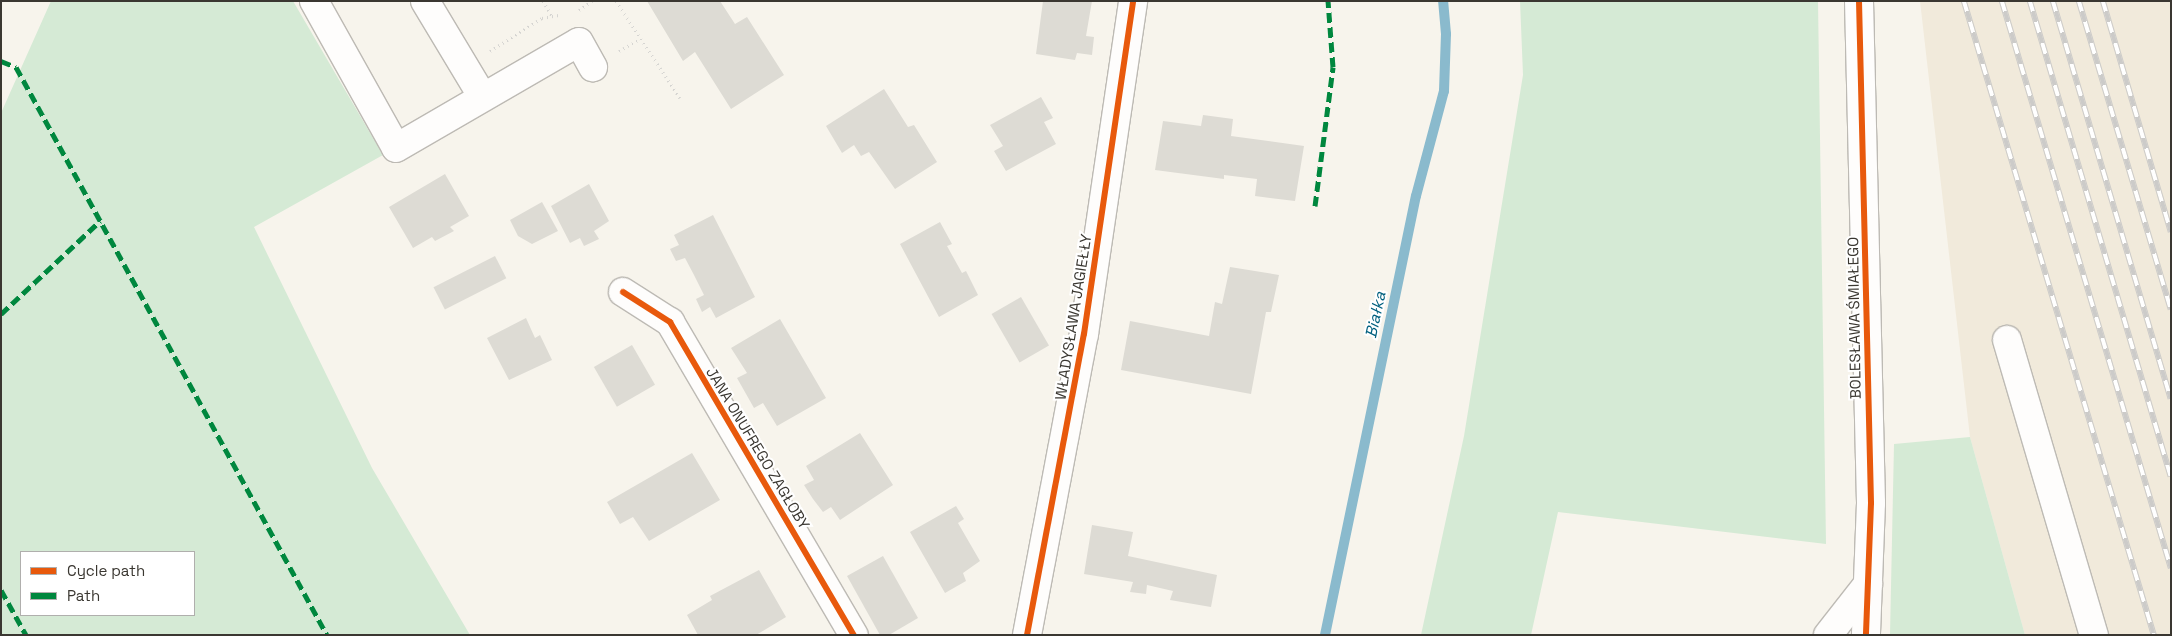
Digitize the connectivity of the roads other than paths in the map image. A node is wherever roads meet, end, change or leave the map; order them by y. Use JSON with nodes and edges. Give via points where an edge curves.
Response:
{"nodes":[{"id":1,"x":314,"y":1,"type":"edge"},
{"id":2,"x":425,"y":1,"type":"edge"},
{"id":3,"x":1133,"y":1,"type":"edge"},
{"id":4,"x":1859,"y":1,"type":"edge"},
{"id":5,"x":593,"y":67,"type":"dead end"},
{"id":6,"x":482,"y":96,"type":"junction"},
{"id":7,"x":623,"y":292,"type":"dead end"},
{"id":8,"x":2007,"y":340,"type":"dead end"},
{"id":9,"x":1868,"y":584,"type":"junction"},
{"id":10,"x":854,"y":635,"type":"edge"},
{"id":11,"x":1027,"y":635,"type":"edge"},
{"id":12,"x":1828,"y":635,"type":"edge"},
{"id":13,"x":1866,"y":635,"type":"edge"},
{"id":14,"x":2094,"y":635,"type":"edge"}],
"edges":[{"from":1,"to":6,"type":"street","via":[[396,148]]},
{"from":2,"to":6,"type":"street"},
{"from":3,"to":11,"type":"street","name":"WŁADYSŁAWA JAGIEŁŁY","via":[[1084,334]]},
{"from":4,"to":9,"type":"street","name":"BOLESŁAWA ŚMIAŁEGO","via":[[1871,503]]},
{"from":5,"to":6,"type":"street","via":[[579,42]]},
{"from":7,"to":10,"type":"street","name":"JANA ONUFREGO ZAGŁOBY","via":[[670,322]]},
{"from":8,"to":14,"type":"street"},
{"from":9,"to":12,"type":"street"},
{"from":9,"to":13,"type":"street","name":"BOLESŁAWA ŚMIAŁEGO"}]}
